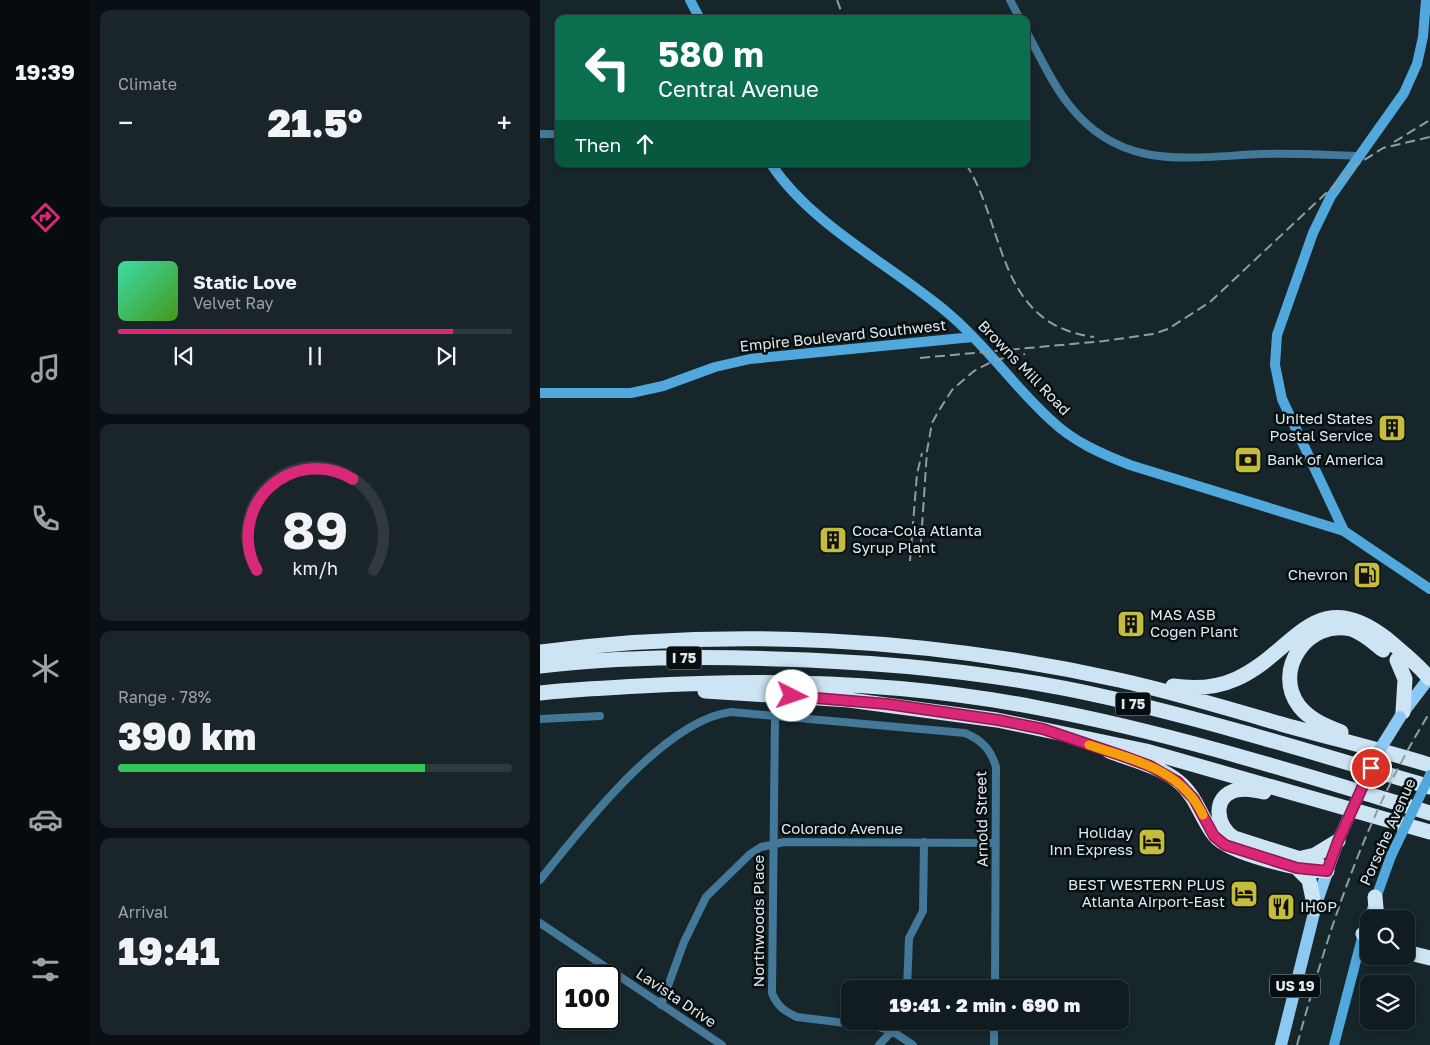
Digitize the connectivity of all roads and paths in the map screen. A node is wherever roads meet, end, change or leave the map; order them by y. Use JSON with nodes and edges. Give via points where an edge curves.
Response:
{"nodes":[{"id":1,"x":690,"y":0,"type":"edge"},
{"id":2,"x":1010,"y":0,"type":"edge"},
{"id":3,"x":1426,"y":0,"type":"edge"},
{"id":4,"x":698,"y":15,"type":"edge"},
{"id":5,"x":1018,"y":15,"type":"edge"},
{"id":6,"x":1030,"y":38,"type":"edge"},
{"id":7,"x":540,"y":134,"type":"edge"},
{"id":8,"x":555,"y":134,"type":"edge"},
{"id":9,"x":1361,"y":156,"type":"junction"},
{"id":10,"x":774,"y":167,"type":"edge"},
{"id":11,"x":973,"y":337,"type":"junction"},
{"id":12,"x":540,"y":392,"type":"edge"},
{"id":13,"x":1344,"y":531,"type":"junction"},
{"id":14,"x":1430,"y":589,"type":"edge"},
{"id":15,"x":540,"y":652,"type":"edge"},
{"id":16,"x":827,"y":660,"type":"junction"},
{"id":17,"x":1397,"y":660,"type":"junction"},
{"id":18,"x":540,"y":666,"type":"edge"},
{"id":19,"x":1429,"y":677,"type":"edge"},
{"id":20,"x":1119,"y":680,"type":"junction"},
{"id":21,"x":637,"y":686,"type":"junction"},
{"id":22,"x":540,"y":693,"type":"edge"},
{"id":23,"x":1401,"y":715,"type":"junction"},
{"id":24,"x":600,"y":716,"type":"dead end"},
{"id":25,"x":775,"y":716,"type":"junction"},
{"id":26,"x":540,"y":719,"type":"edge"},
{"id":27,"x":1043,"y":729,"type":"junction"},
{"id":28,"x":1391,"y":754,"type":"junction"},
{"id":29,"x":1430,"y":766,"type":"edge"},
{"id":30,"x":1430,"y":775,"type":"edge"},
{"id":31,"x":1430,"y":787,"type":"edge"},
{"id":32,"x":1430,"y":796,"type":"edge"},
{"id":33,"x":1332,"y":804,"type":"junction"},
{"id":34,"x":1430,"y":812,"type":"edge"},
{"id":35,"x":1396,"y":823,"type":"junction"},
{"id":36,"x":1430,"y":832,"type":"edge"},
{"id":37,"x":1430,"y":836,"type":"edge"},
{"id":38,"x":1338,"y":841,"type":"junction"},
{"id":39,"x":924,"y":842,"type":"junction"},
{"id":40,"x":773,"y":843,"type":"junction"},
{"id":41,"x":996,"y":843,"type":"junction"},
{"id":42,"x":1300,"y":863,"type":"junction"},
{"id":43,"x":1327,"y":871,"type":"junction"},
{"id":44,"x":540,"y":880,"type":"edge"},
{"id":45,"x":1375,"y":897,"type":"junction"},
{"id":46,"x":1315,"y":909,"type":"junction"},
{"id":47,"x":1372,"y":910,"type":"edge"},
{"id":48,"x":1376,"y":910,"type":"edge"},
{"id":49,"x":540,"y":923,"type":"edge"},
{"id":50,"x":1415,"y":944,"type":"edge"},
{"id":51,"x":1430,"y":948,"type":"edge"},
{"id":52,"x":1415,"y":954,"type":"edge"},
{"id":53,"x":1430,"y":958,"type":"edge"},
{"id":54,"x":1360,"y":959,"type":"edge"},
{"id":55,"x":907,"y":980,"type":"edge"},
{"id":56,"x":995,"y":980,"type":"edge"},
{"id":57,"x":661,"y":1005,"type":"junction"},
{"id":58,"x":994,"y":1030,"type":"edge"},
{"id":59,"x":892,"y":1031,"type":"junction"},
{"id":60,"x":722,"y":1045,"type":"edge"},
{"id":61,"x":879,"y":1045,"type":"edge"},
{"id":62,"x":913,"y":1045,"type":"edge"},
{"id":63,"x":994,"y":1045,"type":"edge"},
{"id":64,"x":1280,"y":1045,"type":"edge"},
{"id":65,"x":1334,"y":1045,"type":"edge"}],
"edges":[{"from":1,"to":4,"type":"street"},
{"from":2,"to":5,"type":"street"},
{"from":3,"to":9,"type":"street","via":[[1417,64],[1393,112]]},
{"from":6,"to":9,"type":"street","via":[[1070,107],[1088,124],[1124,147],[1145,155],[1181,159],[1263,154]]},
{"from":7,"to":8,"type":"street"},
{"from":9,"to":13,"type":"street","via":[[1331,196],[1314,233],[1281,319],[1276,352],[1276,378],[1282,399]]},
{"from":10,"to":11,"type":"street","name":"Browns Mill Road","via":[[805,204],[929,297]]},
{"from":11,"to":12,"type":"street","name":"Empire Boulevard Southwest","via":[[750,359],[631,393]]},
{"from":11,"to":13,"type":"street","name":"Browns Mill Road","via":[[1052,421],[1102,454],[1130,466]]},
{"from":13,"to":14,"type":"street","name":"Browns Mill Road"},
{"from":15,"to":20,"type":"highway","via":[[609,644],[721,639],[834,641],[960,652]]},
{"from":16,"to":18,"type":"highway","number":"I 75","via":[[672,658]]},
{"from":16,"to":31,"type":"highway","number":"I 75","via":[[965,673],[1108,698]]},
{"from":16,"to":32,"type":"highway","via":[[845,669],[973,682],[1105,705]]},
{"from":17,"to":19,"type":"highway","via":[[1411,671]]},
{"from":17,"to":23,"type":"highway","via":[[1405,679]]},
{"from":17,"to":28,"type":"highway","via":[[1359,632],[1333,628],[1304,642],[1293,659],[1289,678],[1294,697],[1306,714]]},
{"from":19,"to":20,"type":"highway","via":[[1417,663],[1373,628],[1363,622],[1332,618],[1310,624],[1251,671],[1221,684],[1193,688]]},
{"from":19,"to":23,"type":"main road","number":"US 19"},
{"from":20,"to":28,"type":"highway"},
{"from":21,"to":22,"type":"highway","number":"I 75"},
{"from":21,"to":27,"type":"highway","via":[[877,703]]},
{"from":21,"to":34,"type":"highway","number":"I 75","via":[[745,682],[869,686],[1037,707],[1170,738]]},
{"from":23,"to":38,"type":"main road","number":"US 19","bridge":true,"via":[[1377,754]]},
{"from":24,"to":26,"type":"street"},
{"from":25,"to":40,"type":"street","name":"Northwoods Place"},
{"from":25,"to":41,"type":"street","name":"Arnold Street","via":[[956,731],[975,737],[988,749],[996,767]]},
{"from":25,"to":44,"type":"street","name":"Arnold Street","via":[[731,712],[700,721],[637,769],[605,801]]},
{"from":27,"to":33,"type":"highway","via":[[1146,751]]},
{"from":27,"to":42,"type":"highway","via":[[1166,773],[1194,799],[1219,841],[1238,850]]},
{"from":28,"to":29,"type":"highway"},
{"from":30,"to":45,"type":"street","name":"Porsche Avenue","bridge":true},
{"from":33,"to":35,"type":"highway"},
{"from":33,"to":42,"type":"highway","via":[[1245,790],[1232,792],[1220,804],[1218,817],[1228,834]]},
{"from":35,"to":36,"type":"highway"},
{"from":35,"to":37,"type":"highway"},
{"from":38,"to":42,"type":"highway"},
{"from":38,"to":43,"type":"main road","number":"US 19"},
{"from":39,"to":40,"type":"street","name":"Colorado Avenue"},
{"from":39,"to":41,"type":"street","name":"Colorado Avenue"},
{"from":39,"to":55,"type":"street","via":[[923,911],[909,938]]},
{"from":40,"to":57,"type":"street","name":"Colorado Avenue","via":[[750,854],[706,897],[684,942]]},
{"from":40,"to":59,"type":"street","name":"Northwoods Place","via":[[770,983],[776,1002],[785,1012],[797,1017]]},
{"from":41,"to":56,"type":"street","name":"Arnold Street"},
{"from":42,"to":43,"type":"highway","via":[[1313,862]]},
{"from":42,"to":46,"type":"highway"},
{"from":43,"to":46,"type":"main road","number":"US 19"},
{"from":45,"to":47,"type":"street","name":"Porsche Avenue"},
{"from":45,"to":48,"type":"highway"},
{"from":46,"to":64,"type":"main road","number":"US 19"},
{"from":49,"to":57,"type":"street","name":"Lavista Drive"},
{"from":50,"to":51,"type":"highway"},
{"from":52,"to":53,"type":"highway"},
{"from":54,"to":65,"type":"street","name":"Porsche Avenue"},
{"from":57,"to":60,"type":"street","name":"Lavista Drive"},
{"from":58,"to":63,"type":"street"},
{"from":59,"to":61,"type":"street"},
{"from":59,"to":62,"type":"street"}]}
